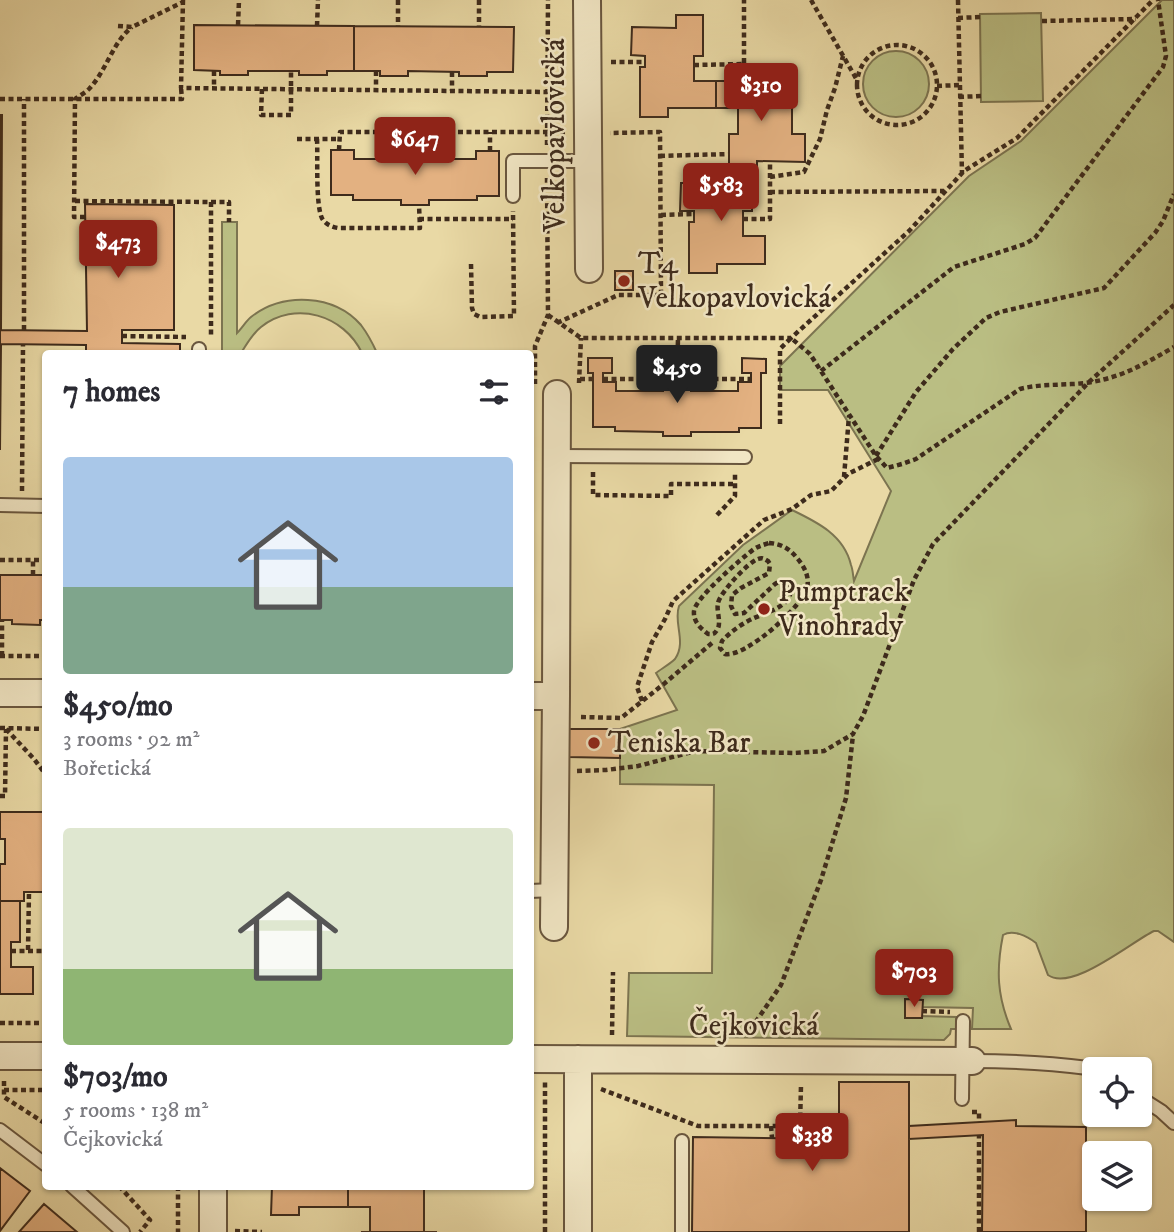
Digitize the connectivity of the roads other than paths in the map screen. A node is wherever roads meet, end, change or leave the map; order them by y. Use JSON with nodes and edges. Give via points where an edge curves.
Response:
{"nodes":[{"id":1,"x":587,"y":0,"type":"edge"},
{"id":2,"x":588,"y":161,"type":"junction"},
{"id":3,"x":513,"y":196,"type":"road end"},
{"id":4,"x":589,"y":269,"type":"dead end"},
{"id":5,"x":546,"y":390,"type":"road end"},
{"id":6,"x":557,"y":456,"type":"junction"},
{"id":7,"x":740,"y":457,"type":"road end"},
{"id":8,"x":0,"y":505,"type":"edge"},
{"id":9,"x":42,"y":506,"type":"edge"},
{"id":10,"x":0,"y":693,"type":"edge"},
{"id":11,"x":42,"y":693,"type":"edge"},
{"id":12,"x":547,"y":703,"type":"edge"},
{"id":13,"x":542,"y":890,"type":"edge"},
{"id":14,"x":554,"y":927,"type":"dead end"},
{"id":15,"x":963,"y":1021,"type":"dead end"},
{"id":16,"x":2,"y":1056,"type":"edge"},
{"id":17,"x":42,"y":1056,"type":"edge"},
{"id":18,"x":578,"y":1059,"type":"junction"},
{"id":19,"x":967,"y":1061,"type":"junction"},
{"id":20,"x":538,"y":1066,"type":"edge"},
{"id":21,"x":1082,"y":1068,"type":"edge"},
{"id":22,"x":962,"y":1099,"type":"dead end"},
{"id":23,"x":1152,"y":1105,"type":"edge"},
{"id":24,"x":1174,"y":1123,"type":"edge"},
{"id":25,"x":0,"y":1130,"type":"edge"},
{"id":26,"x":682,"y":1141,"type":"dead end"},
{"id":27,"x":42,"y":1162,"type":"edge"},
{"id":28,"x":76,"y":1190,"type":"edge"},
{"id":29,"x":213,"y":1190,"type":"edge"},
{"id":30,"x":123,"y":1232,"type":"edge"},
{"id":31,"x":213,"y":1232,"type":"edge"},
{"id":32,"x":578,"y":1232,"type":"edge"},
{"id":33,"x":682,"y":1232,"type":"edge"}],
"edges":[{"from":1,"to":2,"type":"street","name":"Velkopavlovická","via":[[596,131]]},
{"from":2,"to":3,"type":"lane","via":[[513,161]]},
{"from":2,"to":4,"type":"street","name":"Velkopavlovická"},
{"from":5,"to":6,"type":"street"},
{"from":6,"to":7,"type":"lane"},
{"from":6,"to":12,"type":"street"},
{"from":8,"to":9,"type":"lane"},
{"from":10,"to":11,"type":"street"},
{"from":12,"to":13,"type":"street","via":[[555,772]]},
{"from":13,"to":14,"type":"street"},
{"from":15,"to":19,"type":"lane"},
{"from":16,"to":17,"type":"street"},
{"from":18,"to":19,"type":"street","name":"Čejkovická"},
{"from":18,"to":20,"type":"street","name":"Čejkovická"},
{"from":18,"to":32,"type":"street"},
{"from":19,"to":21,"type":"lane"},
{"from":19,"to":22,"type":"lane"},
{"from":23,"to":24,"type":"lane"},
{"from":25,"to":27,"type":"lane"},
{"from":26,"to":33,"type":"lane"},
{"from":28,"to":30,"type":"lane"},
{"from":29,"to":31,"type":"street"}]}
